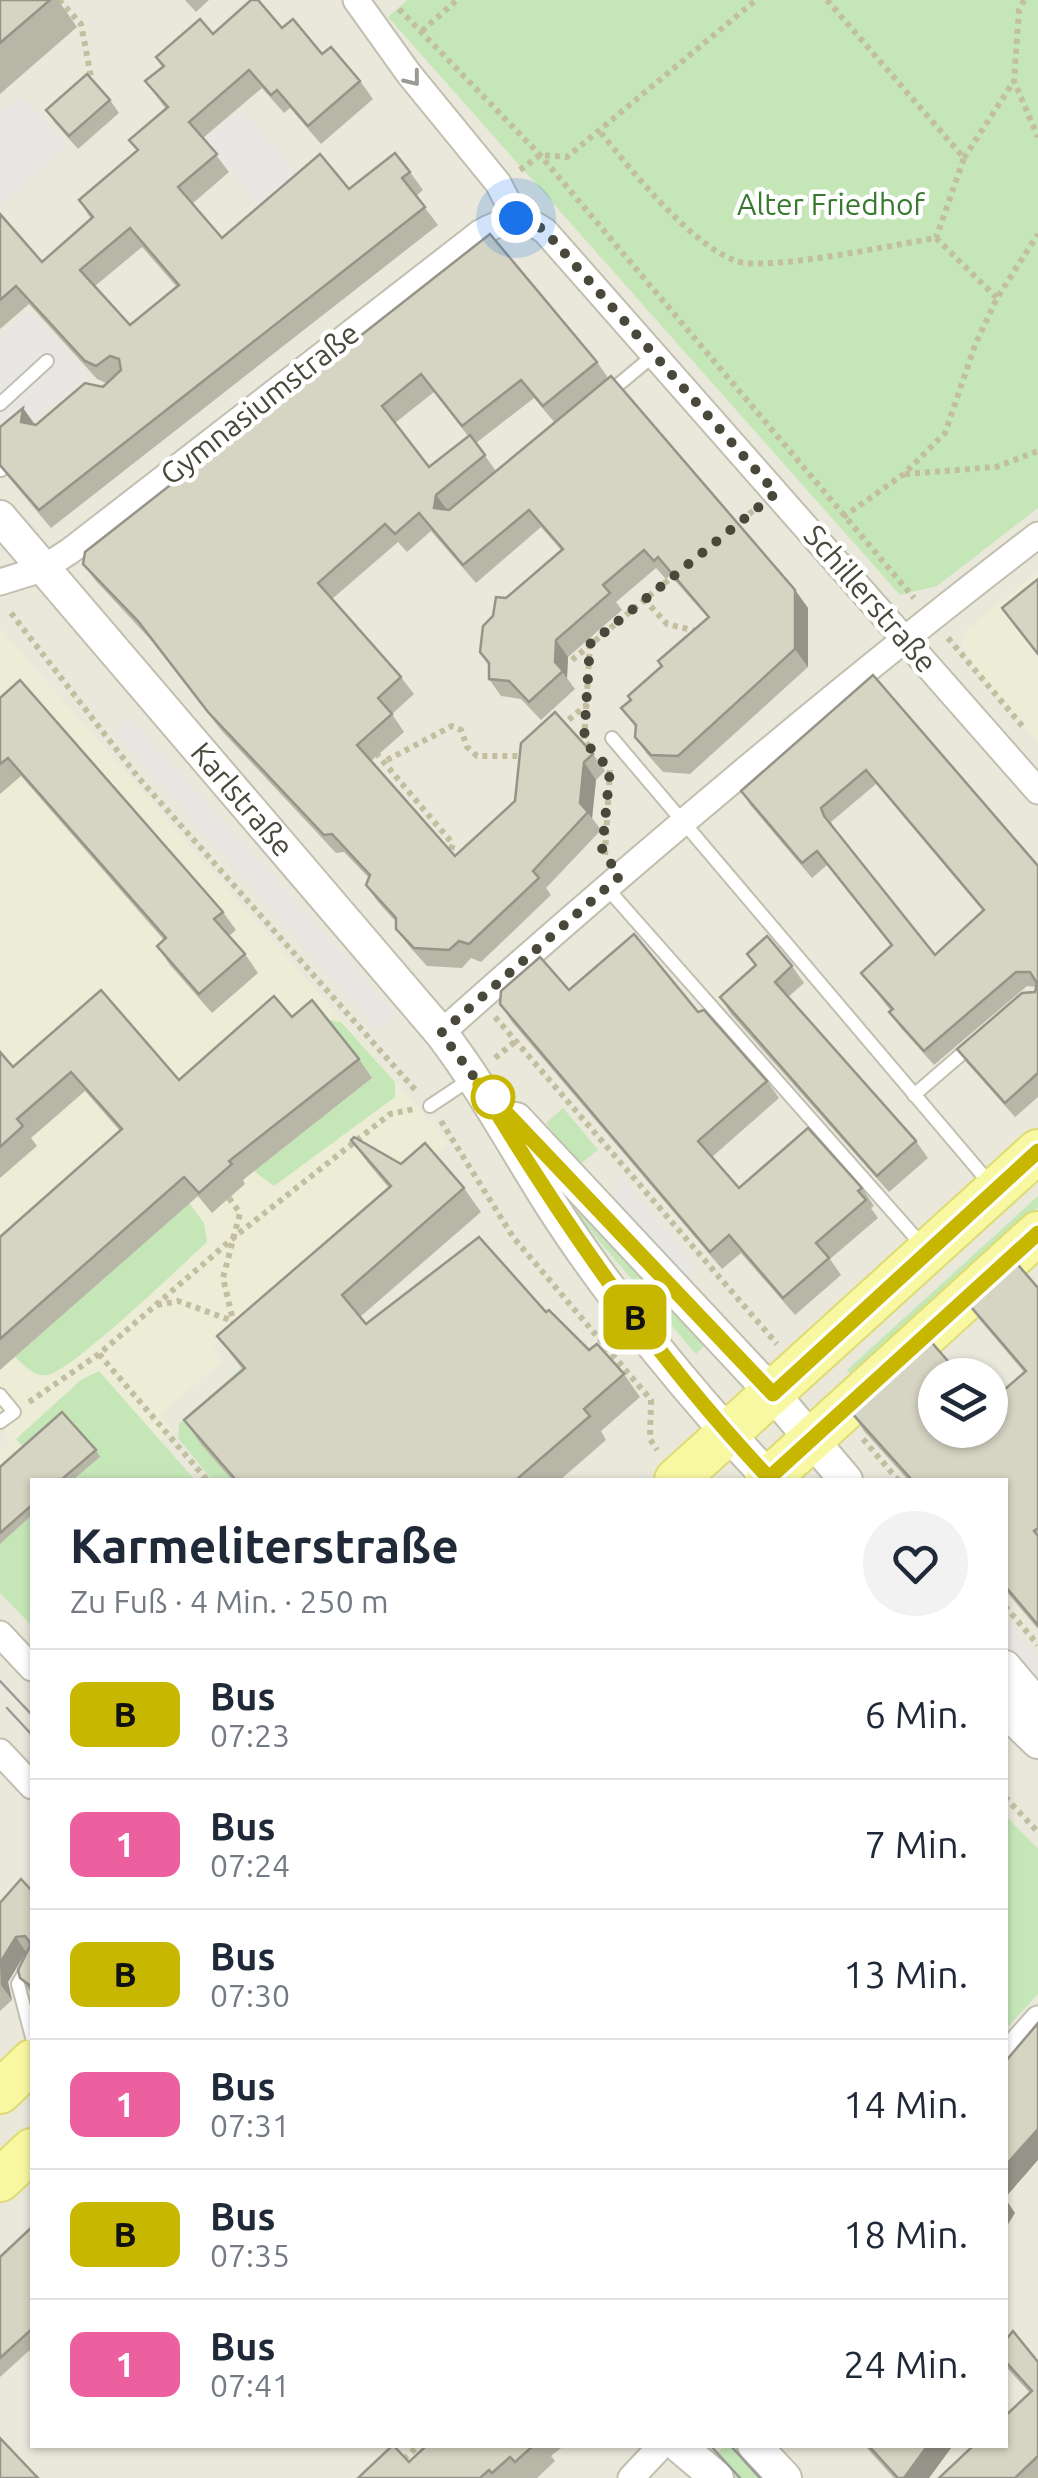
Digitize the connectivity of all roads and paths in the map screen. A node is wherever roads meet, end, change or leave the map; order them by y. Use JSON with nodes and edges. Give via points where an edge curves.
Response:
{"nodes":[{"id":1,"x":59,"y":0,"type":"edge"},
{"id":2,"x":356,"y":0,"type":"edge"},
{"id":3,"x":385,"y":0,"type":"edge"},
{"id":4,"x":457,"y":0,"type":"edge"},
{"id":5,"x":756,"y":0,"type":"edge"},
{"id":6,"x":827,"y":0,"type":"edge"},
{"id":7,"x":1024,"y":0,"type":"edge"},
{"id":8,"x":422,"y":31,"type":"junction"},
{"id":9,"x":1014,"y":81,"type":"junction"},
{"id":10,"x":92,"y":82,"type":"edge"},
{"id":11,"x":601,"y":133,"type":"junction"},
{"id":12,"x":1038,"y":138,"type":"edge"},
{"id":13,"x":540,"y":156,"type":"junction"},
{"id":14,"x":964,"y":158,"type":"junction"},
{"id":15,"x":516,"y":218,"type":"junction"},
{"id":16,"x":1038,"y":234,"type":"edge"},
{"id":17,"x":936,"y":238,"type":"junction"},
{"id":18,"x":997,"y":298,"type":"junction"},
{"id":19,"x":654,"y":355,"type":"junction"},
{"id":20,"x":47,"y":361,"type":"dead end"},
{"id":21,"x":0,"y":404,"type":"edge"},
{"id":22,"x":593,"y":406,"type":"edge"},
{"id":23,"x":1038,"y":451,"type":"edge"},
{"id":24,"x":904,"y":474,"type":"junction"},
{"id":25,"x":776,"y":493,"type":"junction"},
{"id":26,"x":0,"y":517,"type":"edge"},
{"id":27,"x":843,"y":517,"type":"junction"},
{"id":28,"x":721,"y":537,"type":"edge"},
{"id":29,"x":1035,"y":544,"type":"edge"},
{"id":30,"x":42,"y":569,"type":"junction"},
{"id":31,"x":680,"y":570,"type":"edge"},
{"id":32,"x":0,"y":582,"type":"edge"},
{"id":33,"x":644,"y":599,"type":"junction"},
{"id":34,"x":11,"y":612,"type":"dead end"},
{"id":35,"x":930,"y":618,"type":"junction"},
{"id":36,"x":714,"y":633,"type":"edge"},
{"id":37,"x":904,"y":638,"type":"junction"},
{"id":38,"x":590,"y":644,"type":"junction"},
{"id":39,"x":572,"y":660,"type":"dead end"},
{"id":40,"x":590,"y":702,"type":"junction"},
{"id":41,"x":1026,"y":730,"type":"dead end"},
{"id":42,"x":548,"y":736,"type":"edge"},
{"id":43,"x":612,"y":738,"type":"dead end"},
{"id":44,"x":535,"y":747,"type":"edge"},
{"id":45,"x":360,"y":760,"type":"edge"},
{"id":46,"x":386,"y":760,"type":"junction"},
{"id":47,"x":1038,"y":791,"type":"edge"},
{"id":48,"x":686,"y":821,"type":"junction"},
{"id":49,"x":451,"y":850,"type":"edge"},
{"id":50,"x":613,"y":882,"type":"junction"},
{"id":51,"x":475,"y":1003,"type":"junction"},
{"id":52,"x":988,"y":1032,"type":"edge"},
{"id":53,"x":441,"y":1033,"type":"junction"},
{"id":54,"x":477,"y":1081,"type":"junction"},
{"id":55,"x":914,"y":1095,"type":"junction"},
{"id":56,"x":430,"y":1106,"type":"junction"},
{"id":57,"x":1038,"y":1151,"type":"edge"},
{"id":58,"x":996,"y":1190,"type":"junction"},
{"id":59,"x":229,"y":1198,"type":"dead end"},
{"id":60,"x":1038,"y":1233,"type":"edge"},
{"id":61,"x":238,"y":1234,"type":"junction"},
{"id":62,"x":928,"y":1252,"type":"junction"},
{"id":63,"x":156,"y":1305,"type":"junction"},
{"id":64,"x":230,"y":1320,"type":"junction"},
{"id":65,"x":242,"y":1343,"type":"edge"},
{"id":66,"x":99,"y":1354,"type":"junction"},
{"id":67,"x":787,"y":1383,"type":"junction"},
{"id":68,"x":0,"y":1396,"type":"edge"},
{"id":69,"x":14,"y":1412,"type":"junction"},
{"id":70,"x":0,"y":1422,"type":"edge"},
{"id":71,"x":826,"y":1426,"type":"junction"},
{"id":72,"x":728,"y":1434,"type":"junction"},
{"id":73,"x":205,"y":1478,"type":"edge"},
{"id":74,"x":677,"y":1478,"type":"edge"},
{"id":75,"x":679,"y":1478,"type":"edge"},
{"id":76,"x":768,"y":1478,"type":"edge"},
{"id":77,"x":770,"y":1478,"type":"edge"},
{"id":78,"x":845,"y":1478,"type":"edge"},
{"id":79,"x":895,"y":1478,"type":"edge"},
{"id":80,"x":1008,"y":1610,"type":"edge"},
{"id":81,"x":0,"y":1634,"type":"edge"},
{"id":82,"x":1038,"y":1645,"type":"edge"},
{"id":83,"x":30,"y":1666,"type":"edge"},
{"id":84,"x":1008,"y":1671,"type":"edge"},
{"id":85,"x":1038,"y":1706,"type":"edge"},
{"id":86,"x":1008,"y":1713,"type":"edge"},
{"id":87,"x":1038,"y":1742,"type":"edge"},
{"id":88,"x":0,"y":1752,"type":"edge"},
{"id":89,"x":30,"y":1784,"type":"edge"},
{"id":90,"x":1008,"y":1799,"type":"edge"},
{"id":91,"x":1038,"y":1832,"type":"edge"},
{"id":92,"x":30,"y":1963,"type":"edge"},
{"id":93,"x":1038,"y":2019,"type":"edge"},
{"id":94,"x":30,"y":2029,"type":"edge"},
{"id":95,"x":1008,"y":2053,"type":"edge"},
{"id":96,"x":30,"y":2063,"type":"edge"},
{"id":97,"x":0,"y":2092,"type":"edge"},
{"id":98,"x":30,"y":2152,"type":"edge"},
{"id":99,"x":0,"y":2180,"type":"edge"},
{"id":100,"x":416,"y":2448,"type":"edge"},
{"id":101,"x":659,"y":2448,"type":"edge"},
{"id":102,"x":682,"y":2448,"type":"edge"},
{"id":103,"x":757,"y":2448,"type":"edge"},
{"id":104,"x":404,"y":2458,"type":"edge"},
{"id":105,"x":630,"y":2478,"type":"edge"},
{"id":106,"x":717,"y":2478,"type":"edge"},
{"id":107,"x":784,"y":2478,"type":"edge"}],
"edges":[{"from":1,"to":10,"type":"path","via":[[81,24]]},
{"from":2,"to":15,"type":"street","name":"Schillerstraße","one_way":true,"via":[[498,183]]},
{"from":3,"to":8,"type":"path"},
{"from":4,"to":8,"type":"path"},
{"from":5,"to":11,"type":"path"},
{"from":6,"to":14,"type":"path"},
{"from":7,"to":9,"type":"path"},
{"from":8,"to":13,"type":"path"},
{"from":9,"to":12,"type":"path"},
{"from":9,"to":14,"type":"path"},
{"from":11,"to":13,"type":"path","via":[[567,157]]},
{"from":11,"to":17,"type":"path","via":[[700,237],[737,262],[796,261]]},
{"from":13,"to":27,"type":"path"},
{"from":14,"to":17,"type":"path"},
{"from":15,"to":19,"type":"street","name":"Schillerstraße","via":[[545,231]]},
{"from":15,"to":30,"type":"street","name":"Gymnasiumstraße","via":[[480,233]]},
{"from":16,"to":18,"type":"path"},
{"from":17,"to":18,"type":"path"},
{"from":18,"to":24,"type":"path","via":[[945,432]]},
{"from":19,"to":22,"type":"lane"},
{"from":19,"to":25,"type":"street","name":"Schillerstraße"},
{"from":20,"to":21,"type":"lane"},
{"from":23,"to":24,"type":"path","via":[[996,467]]},
{"from":24,"to":27,"type":"path"},
{"from":25,"to":28,"type":"path"},
{"from":25,"to":37,"type":"street","name":"Schillerstraße"},
{"from":26,"to":30,"type":"street","name":"Karlstraße"},
{"from":27,"to":35,"type":"path"},
{"from":29,"to":35,"type":"street"},
{"from":30,"to":32,"type":"street","name":"Gymnasiumstraße"},
{"from":30,"to":53,"type":"street","name":"Karlstraße"},
{"from":31,"to":33,"type":"path"},
{"from":33,"to":36,"type":"path","via":[[667,624]]},
{"from":33,"to":38,"type":"path"},
{"from":34,"to":56,"type":"path","via":[[137,776]]},
{"from":35,"to":37,"type":"street"},
{"from":35,"to":41,"type":"path"},
{"from":37,"to":47,"type":"street","name":"Schillerstraße"},
{"from":37,"to":48,"type":"street"},
{"from":38,"to":39,"type":"path"},
{"from":38,"to":40,"type":"path"},
{"from":40,"to":42,"type":"path"},
{"from":40,"to":50,"type":"path","via":[[584,741],[610,770],[602,851]]},
{"from":43,"to":48,"type":"lane"},
{"from":44,"to":46,"type":"path","via":[[519,758],[477,756],[462,730],[452,726]]},
{"from":45,"to":46,"type":"path","via":[[373,752]]},
{"from":46,"to":49,"type":"path","via":[[453,844]]},
{"from":48,"to":50,"type":"street"},
{"from":48,"to":55,"type":"lane"},
{"from":50,"to":51,"type":"street"},
{"from":50,"to":62,"type":"lane"},
{"from":51,"to":53,"type":"street"},
{"from":51,"to":67,"type":"path","via":[[506,1026]]},
{"from":52,"to":55,"type":"lane"},
{"from":53,"to":54,"type":"street","name":"Karlstraße"},
{"from":54,"to":56,"type":"lane"},
{"from":54,"to":67,"type":"street","name":"Karlstraße"},
{"from":54,"to":72,"type":"street","name":"Karlstraße","via":[[554,1210]]},
{"from":55,"to":58,"type":"lane"},
{"from":56,"to":61,"type":"path","via":[[390,1114]]},
{"from":56,"to":74,"type":"path","via":[[513,1236],[650,1400],[650,1439]]},
{"from":57,"to":58,"type":"main road"},
{"from":58,"to":62,"type":"main road"},
{"from":59,"to":61,"type":"path","via":[[240,1213]]},
{"from":60,"to":71,"type":"main road"},
{"from":61,"to":63,"type":"path"},
{"from":61,"to":64,"type":"path","via":[[223,1278]]},
{"from":62,"to":67,"type":"main road"},
{"from":63,"to":64,"type":"path","via":[[178,1302]]},
{"from":63,"to":66,"type":"path"},
{"from":64,"to":65,"type":"path"},
{"from":66,"to":69,"type":"path"},
{"from":66,"to":73,"type":"path"},
{"from":67,"to":71,"type":"street","name":"Karlstraße"},
{"from":67,"to":72,"type":"main road"},
{"from":68,"to":69,"type":"lane"},
{"from":69,"to":70,"type":"lane"},
{"from":71,"to":77,"type":"main road"},
{"from":71,"to":78,"type":"street","name":"Karlstraße"},
{"from":71,"to":79,"type":"path"},
{"from":72,"to":75,"type":"main road"},
{"from":72,"to":76,"type":"street","name":"Karlstraße"},
{"from":80,"to":82,"type":"path"},
{"from":81,"to":83,"type":"street"},
{"from":84,"to":85,"type":"street"},
{"from":86,"to":87,"type":"street"},
{"from":88,"to":89,"type":"street"},
{"from":90,"to":91,"type":"path"},
{"from":92,"to":94,"type":"lane","via":[[18,1984]]},
{"from":93,"to":95,"type":"street"},
{"from":96,"to":97,"type":"main road"},
{"from":98,"to":99,"type":"main road"},
{"from":100,"to":104,"type":"path"},
{"from":101,"to":105,"type":"street"},
{"from":102,"to":106,"type":"street"},
{"from":103,"to":107,"type":"street"}]}
